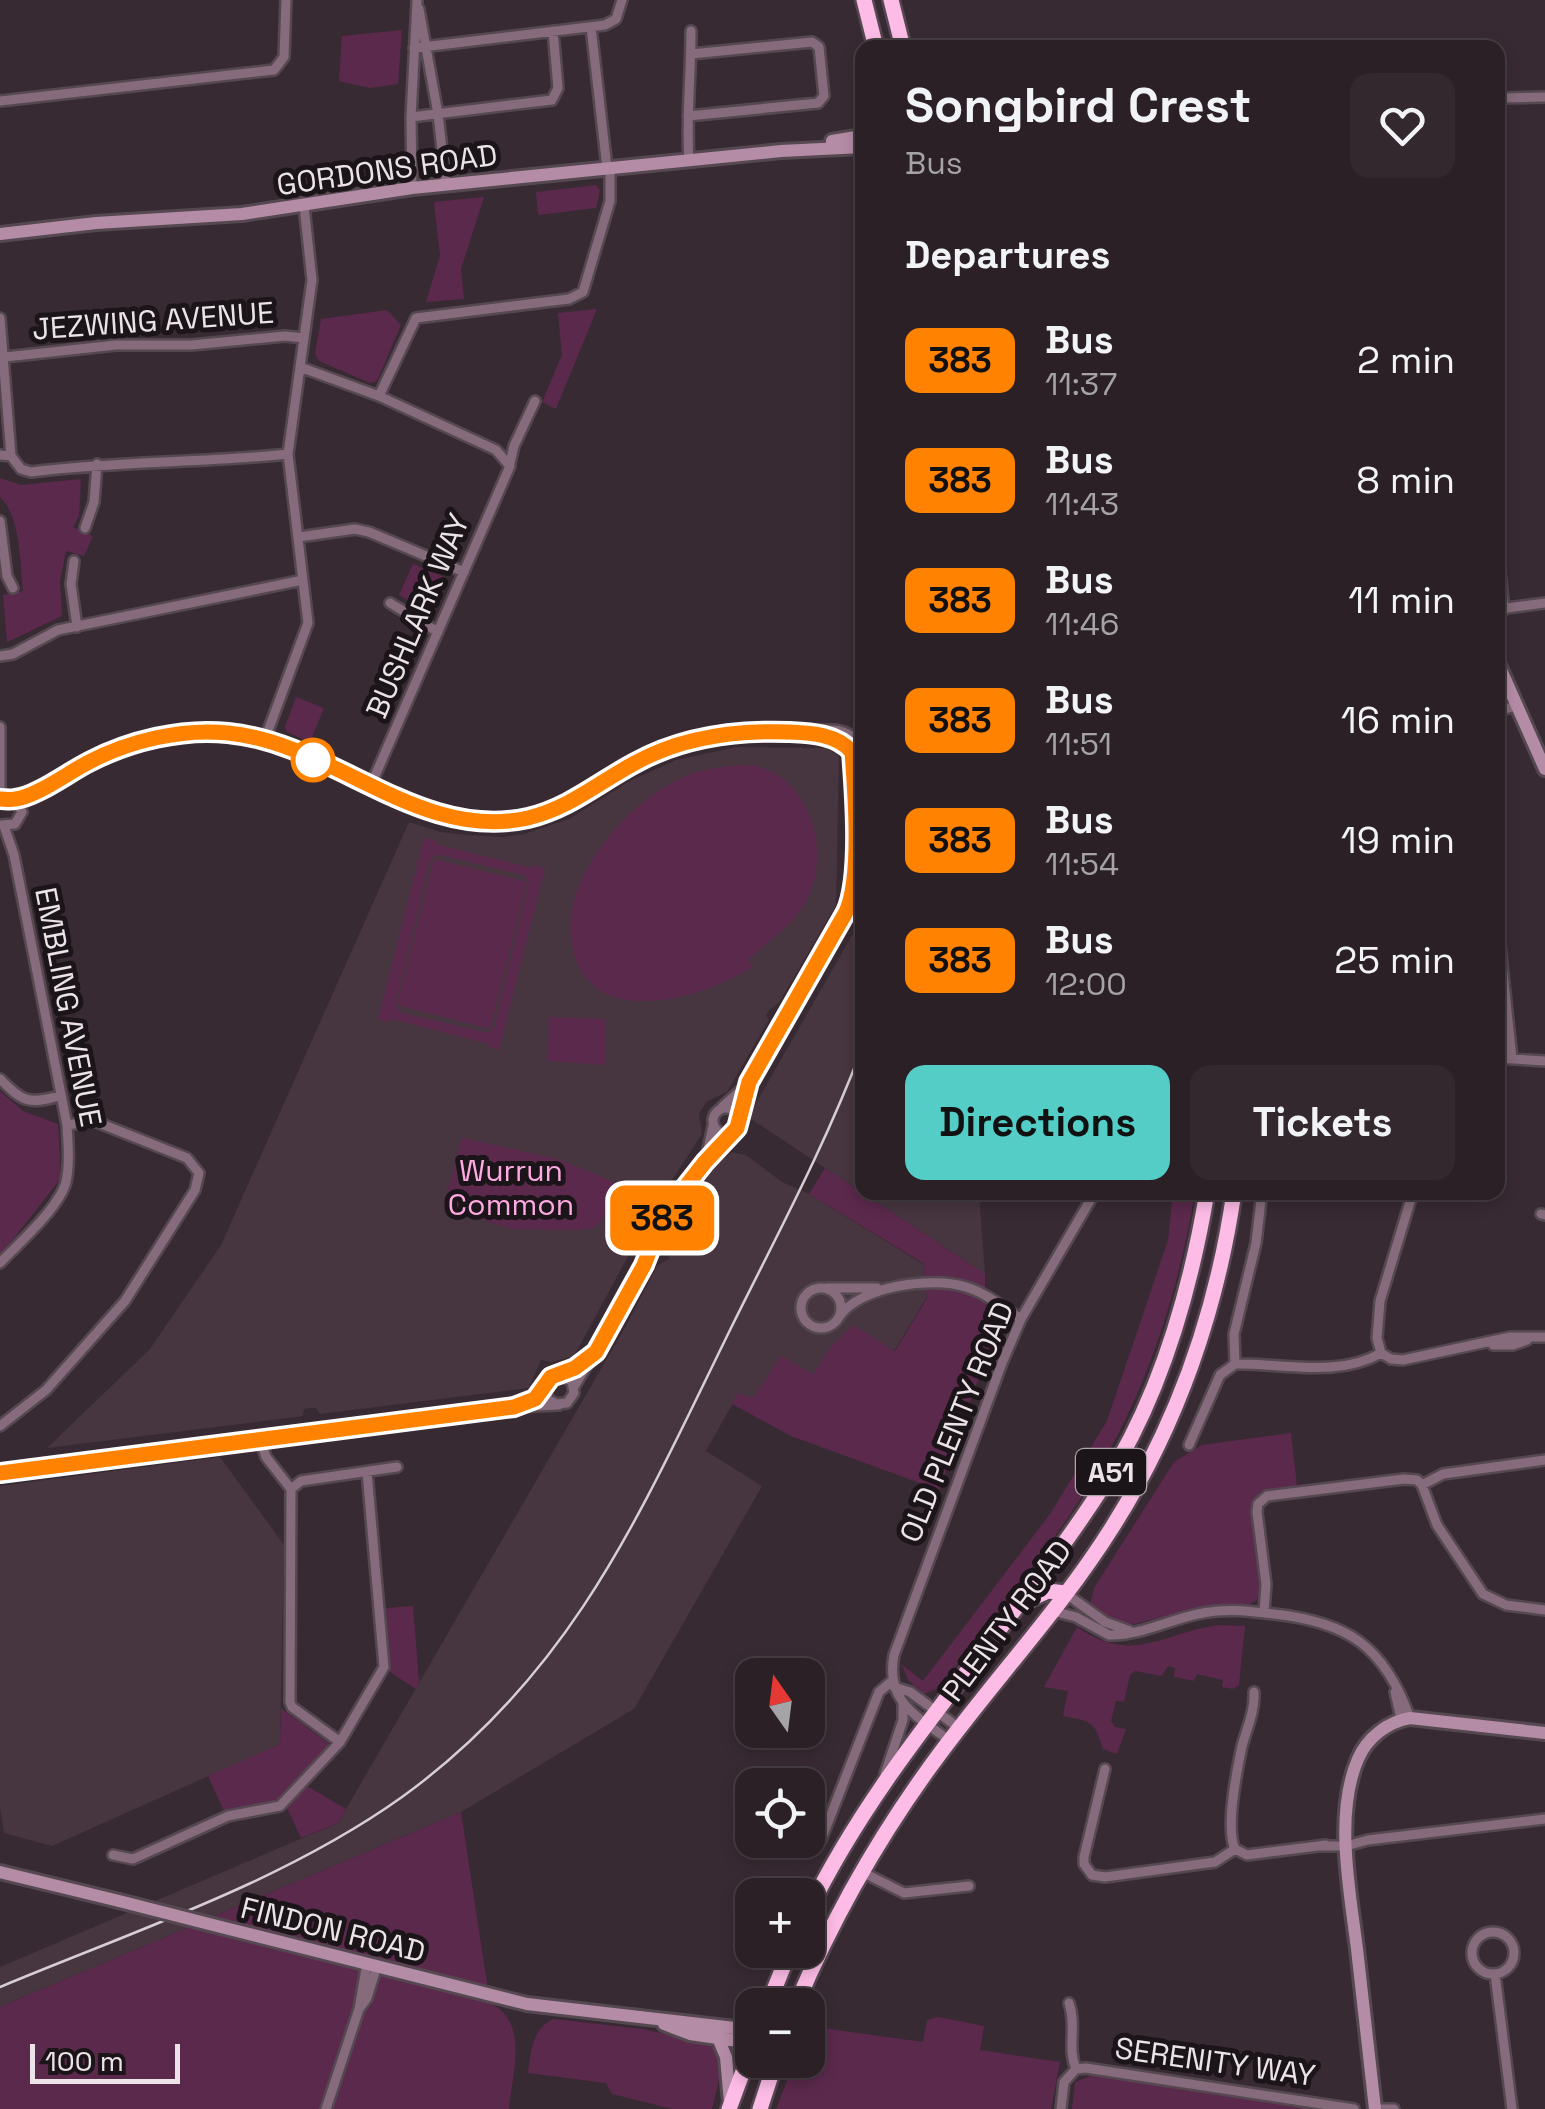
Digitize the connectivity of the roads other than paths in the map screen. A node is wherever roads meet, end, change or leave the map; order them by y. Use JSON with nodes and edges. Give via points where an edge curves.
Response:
{"nodes":[{"id":1,"x":286,"y":0,"type":"edge"},
{"id":2,"x":417,"y":0,"type":"edge"},
{"id":3,"x":622,"y":0,"type":"edge"},
{"id":4,"x":864,"y":0,"type":"edge"},
{"id":5,"x":891,"y":0,"type":"edge"},
{"id":6,"x":591,"y":27,"type":"junction"},
{"id":7,"x":552,"y":31,"type":"junction"},
{"id":8,"x":691,"y":31,"type":"dead end"},
{"id":9,"x":874,"y":40,"type":"edge"},
{"id":10,"x":900,"y":40,"type":"edge"},
{"id":11,"x":428,"y":47,"type":"junction"},
{"id":12,"x":414,"y":48,"type":"junction"},
{"id":13,"x":691,"y":54,"type":"junction"},
{"id":14,"x":1545,"y":97,"type":"edge"},
{"id":15,"x":1505,"y":98,"type":"edge"},
{"id":16,"x":0,"y":101,"type":"edge"},
{"id":17,"x":438,"y":114,"type":"junction"},
{"id":18,"x":688,"y":116,"type":"junction"},
{"id":19,"x":411,"y":117,"type":"junction"},
{"id":20,"x":855,"y":134,"type":"edge"},
{"id":21,"x":855,"y":147,"type":"edge"},
{"id":22,"x":787,"y":149,"type":"junction"},
{"id":23,"x":690,"y":161,"type":"junction"},
{"id":24,"x":609,"y":168,"type":"junction"},
{"id":25,"x":446,"y":184,"type":"junction"},
{"id":26,"x":412,"y":188,"type":"junction"},
{"id":27,"x":304,"y":206,"type":"junction"},
{"id":28,"x":0,"y":234,"type":"edge"},
{"id":29,"x":0,"y":318,"type":"edge"},
{"id":30,"x":304,"y":338,"type":"junction"},
{"id":31,"x":5,"y":358,"type":"junction"},
{"id":32,"x":300,"y":367,"type":"junction"},
{"id":33,"x":379,"y":396,"type":"junction"},
{"id":34,"x":535,"y":401,"type":"dead end"},
{"id":35,"x":288,"y":454,"type":"junction"},
{"id":36,"x":6,"y":456,"type":"edge"},
{"id":37,"x":508,"y":462,"type":"junction"},
{"id":38,"x":97,"y":464,"type":"junction"},
{"id":39,"x":0,"y":521,"type":"edge"},
{"id":40,"x":84,"y":528,"type":"dead end"},
{"id":41,"x":298,"y":537,"type":"junction"},
{"id":42,"x":74,"y":562,"type":"dead end"},
{"id":43,"x":464,"y":572,"type":"junction"},
{"id":44,"x":303,"y":580,"type":"junction"},
{"id":45,"x":13,"y":588,"type":"dead end"},
{"id":46,"x":390,"y":602,"type":"dead end"},
{"id":47,"x":1545,"y":603,"type":"edge"},
{"id":48,"x":1505,"y":612,"type":"edge"},
{"id":49,"x":77,"y":626,"type":"junction"},
{"id":50,"x":438,"y":632,"type":"junction"},
{"id":51,"x":0,"y":656,"type":"edge"},
{"id":52,"x":1505,"y":680,"type":"edge"},
{"id":53,"x":1515,"y":703,"type":"junction"},
{"id":54,"x":1505,"y":707,"type":"edge"},
{"id":55,"x":0,"y":727,"type":"edge"},
{"id":56,"x":795,"y":732,"type":"junction"},
{"id":57,"x":855,"y":738,"type":"edge"},
{"id":58,"x":265,"y":739,"type":"junction"},
{"id":59,"x":1,"y":766,"type":"edge"},
{"id":60,"x":1545,"y":769,"type":"edge"},
{"id":61,"x":46,"y":786,"type":"junction"},
{"id":62,"x":371,"y":786,"type":"junction"},
{"id":63,"x":0,"y":788,"type":"edge"},
{"id":64,"x":855,"y":790,"type":"joint"},
{"id":65,"x":8,"y":799,"type":"edge"},
{"id":66,"x":22,"y":812,"type":"junction"},
{"id":67,"x":6,"y":825,"type":"edge"},
{"id":68,"x":1509,"y":928,"type":"dead end"},
{"id":69,"x":1505,"y":931,"type":"edge"},
{"id":70,"x":1505,"y":997,"type":"edge"},
{"id":71,"x":1505,"y":1058,"type":"edge"},
{"id":72,"x":1512,"y":1059,"type":"junction"},
{"id":73,"x":1545,"y":1061,"type":"edge"},
{"id":74,"x":0,"y":1079,"type":"edge"},
{"id":75,"x":749,"y":1082,"type":"junction"},
{"id":76,"x":59,"y":1096,"type":"junction"},
{"id":77,"x":720,"y":1109,"type":"junction"},
{"id":78,"x":713,"y":1124,"type":"junction"},
{"id":79,"x":67,"y":1125,"type":"junction"},
{"id":80,"x":737,"y":1126,"type":"junction"},
{"id":81,"x":705,"y":1162,"type":"junction"},
{"id":82,"x":694,"y":1178,"type":"junction"},
{"id":83,"x":1090,"y":1200,"type":"edge"},
{"id":84,"x":1205,"y":1200,"type":"edge"},
{"id":85,"x":1232,"y":1200,"type":"edge"},
{"id":86,"x":1261,"y":1200,"type":"edge"},
{"id":87,"x":1410,"y":1200,"type":"edge"},
{"id":88,"x":0,"y":1263,"type":"edge"},
{"id":89,"x":644,"y":1267,"type":"junction"},
{"id":90,"x":821,"y":1288,"type":"junction"},
{"id":91,"x":884,"y":1289,"type":"junction"},
{"id":92,"x":839,"y":1317,"type":"junction"},
{"id":93,"x":1022,"y":1319,"type":"junction"},
{"id":94,"x":1540,"y":1337,"type":"edge"},
{"id":95,"x":595,"y":1353,"type":"junction"},
{"id":96,"x":1381,"y":1353,"type":"junction"},
{"id":97,"x":1234,"y":1364,"type":"junction"},
{"id":98,"x":560,"y":1374,"type":"junction"},
{"id":99,"x":544,"y":1387,"type":"junction"},
{"id":100,"x":574,"y":1387,"type":"junction"},
{"id":101,"x":559,"y":1405,"type":"junction"},
{"id":102,"x":514,"y":1407,"type":"junction"},
{"id":103,"x":0,"y":1426,"type":"edge"},
{"id":104,"x":260,"y":1439,"type":"junction"},
{"id":105,"x":1189,"y":1445,"type":"dead end"},
{"id":106,"x":1545,"y":1460,"type":"edge"},
{"id":107,"x":397,"y":1468,"type":"dead end"},
{"id":108,"x":0,"y":1472,"type":"edge"},
{"id":109,"x":367,"y":1472,"type":"junction"},
{"id":110,"x":1422,"y":1485,"type":"junction"},
{"id":111,"x":291,"y":1490,"type":"junction"},
{"id":112,"x":1065,"y":1593,"type":"junction"},
{"id":113,"x":1018,"y":1605,"type":"junction"},
{"id":114,"x":1545,"y":1610,"type":"edge"},
{"id":115,"x":1053,"y":1611,"type":"junction"},
{"id":116,"x":1264,"y":1613,"type":"junction"},
{"id":117,"x":1133,"y":1632,"type":"junction"},
{"id":118,"x":893,"y":1684,"type":"junction"},
{"id":119,"x":1254,"y":1692,"type":"dead end"},
{"id":120,"x":904,"y":1705,"type":"junction"},
{"id":121,"x":932,"y":1718,"type":"junction"},
{"id":122,"x":1405,"y":1719,"type":"junction"},
{"id":123,"x":1545,"y":1733,"type":"edge"},
{"id":124,"x":955,"y":1735,"type":"junction"},
{"id":125,"x":340,"y":1742,"type":"junction"},
{"id":126,"x":1105,"y":1769,"type":"dead end"},
{"id":127,"x":881,"y":1787,"type":"junction"},
{"id":128,"x":1545,"y":1818,"type":"edge"},
{"id":129,"x":825,"y":1831,"type":"edge"},
{"id":130,"x":1346,"y":1843,"type":"junction"},
{"id":131,"x":1235,"y":1849,"type":"junction"},
{"id":132,"x":113,"y":1855,"type":"dead end"},
{"id":133,"x":860,"y":1870,"type":"junction"},
{"id":134,"x":0,"y":1872,"type":"edge"},
{"id":135,"x":825,"y":1880,"type":"edge"},
{"id":136,"x":969,"y":1886,"type":"dead end"},
{"id":137,"x":372,"y":1965,"type":"junction"},
{"id":138,"x":1495,"y":1974,"type":"junction"},
{"id":139,"x":803,"y":1988,"type":"edge"},
{"id":140,"x":1070,"y":2002,"type":"dead end"},
{"id":141,"x":658,"y":2021,"type":"junction"},
{"id":142,"x":735,"y":2028,"type":"edge"},
{"id":143,"x":718,"y":2038,"type":"junction"},
{"id":144,"x":735,"y":2042,"type":"edge"},
{"id":145,"x":1076,"y":2070,"type":"junction"},
{"id":146,"x":740,"y":2078,"type":"edge"},
{"id":147,"x":770,"y":2078,"type":"edge"},
{"id":148,"x":730,"y":2107,"type":"edge"},
{"id":149,"x":1376,"y":2107,"type":"edge"},
{"id":150,"x":1350,"y":2108,"type":"edge"},
{"id":151,"x":1511,"y":2108,"type":"edge"},
{"id":152,"x":326,"y":2109,"type":"edge"},
{"id":153,"x":760,"y":2109,"type":"edge"},
{"id":154,"x":1061,"y":2109,"type":"edge"},
{"id":155,"x":1394,"y":2109,"type":"edge"}],
"edges":[{"from":1,"to":16,"type":"street","via":[[284,57],[274,70]]},
{"from":2,"to":11,"type":"street"},
{"from":2,"to":12,"type":"street"},
{"from":3,"to":6,"type":"street","via":[[614,22]]},
{"from":4,"to":9,"type":"highway"},
{"from":5,"to":10,"type":"highway"},
{"from":6,"to":7,"type":"street"},
{"from":6,"to":24,"type":"street"},
{"from":7,"to":11,"type":"street"},
{"from":7,"to":17,"type":"street","via":[[558,88],[552,100]]},
{"from":8,"to":13,"type":"street"},
{"from":11,"to":12,"type":"street"},
{"from":11,"to":17,"type":"street"},
{"from":12,"to":19,"type":"street"},
{"from":13,"to":18,"type":"street"},
{"from":13,"to":18,"type":"street","via":[[812,42],[819,47],[824,96],[818,103]]},
{"from":14,"to":15,"type":"street"},
{"from":17,"to":19,"type":"street"},
{"from":17,"to":25,"type":"street"},
{"from":18,"to":23,"type":"street"},
{"from":19,"to":26,"type":"street"},
{"from":20,"to":22,"type":"street"},
{"from":21,"to":22,"type":"street","name":"GORDONS ROAD"},
{"from":22,"to":23,"type":"street","name":"GORDONS ROAD"},
{"from":23,"to":24,"type":"street","name":"GORDONS ROAD"},
{"from":24,"to":25,"type":"street","name":"GORDONS ROAD"},
{"from":24,"to":33,"type":"street","via":[[610,201],[583,292],[416,318]]},
{"from":25,"to":26,"type":"street","name":"GORDONS ROAD"},
{"from":26,"to":27,"type":"street","name":"GORDONS ROAD"},
{"from":27,"to":28,"type":"street","name":"GORDONS ROAD"},
{"from":27,"to":30,"type":"street","via":[[312,280]]},
{"from":29,"to":31,"type":"street"},
{"from":30,"to":31,"type":"street","name":"JEZWING AVENUE","via":[[116,344]]},
{"from":30,"to":32,"type":"street"},
{"from":31,"to":36,"type":"street"},
{"from":32,"to":33,"type":"street"},
{"from":32,"to":35,"type":"street"},
{"from":33,"to":37,"type":"street","via":[[496,450]]},
{"from":34,"to":37,"type":"street","name":"BUSHLARK WAY"},
{"from":35,"to":38,"type":"street"},
{"from":35,"to":41,"type":"street"},
{"from":36,"to":38,"type":"street","via":[[31,472]]},
{"from":37,"to":43,"type":"street","name":"BUSHLARK WAY"},
{"from":38,"to":40,"type":"street"},
{"from":39,"to":45,"type":"street"},
{"from":41,"to":43,"type":"street","via":[[355,528]]},
{"from":41,"to":44,"type":"street"},
{"from":42,"to":49,"type":"street"},
{"from":43,"to":50,"type":"street","name":"BUSHLARK WAY"},
{"from":44,"to":49,"type":"street"},
{"from":44,"to":58,"type":"street","via":[[308,624]]},
{"from":46,"to":50,"type":"street"},
{"from":47,"to":48,"type":"street"},
{"from":49,"to":51,"type":"street"},
{"from":50,"to":62,"type":"street","name":"BUSHLARK WAY"},
{"from":52,"to":53,"type":"street"},
{"from":53,"to":54,"type":"street"},
{"from":53,"to":60,"type":"street"},
{"from":55,"to":59,"type":"street"},
{"from":56,"to":57,"type":"street","via":[[833,730]]},
{"from":56,"to":62,"type":"street","via":[[723,735],[668,748],[563,807],[509,821],[455,818]]},
{"from":56,"to":64,"type":"street","via":[[844,743],[852,752]]},
{"from":58,"to":61,"type":"street","via":[[201,732],[138,742]]},
{"from":58,"to":62,"type":"street"},
{"from":59,"to":63,"type":"street"},
{"from":59,"to":65,"type":"street"},
{"from":61,"to":65,"type":"street"},
{"from":61,"to":66,"type":"street"},
{"from":64,"to":75,"type":"street","via":[[850,903]]},
{"from":65,"to":66,"type":"street"},
{"from":66,"to":67,"type":"street"},
{"from":67,"to":76,"type":"street","name":"EMBLING AVENUE"},
{"from":68,"to":69,"type":"street"},
{"from":70,"to":72,"type":"street"},
{"from":71,"to":72,"type":"street"},
{"from":72,"to":73,"type":"street"},
{"from":74,"to":76,"type":"street","via":[[20,1099]]},
{"from":75,"to":77,"type":"street"},
{"from":75,"to":80,"type":"street"},
{"from":76,"to":79,"type":"street","name":"EMBLING AVENUE"},
{"from":77,"to":78,"type":"street"},
{"from":77,"to":80,"type":"street","via":[[734,1110]]},
{"from":78,"to":80,"type":"street","via":[[722,1134]]},
{"from":78,"to":81,"type":"street"},
{"from":79,"to":88,"type":"street","name":"EMBLING AVENUE","via":[[65,1187]]},
{"from":79,"to":103,"type":"street","via":[[94,1121],[187,1158],[199,1172],[125,1302],[46,1390]]},
{"from":80,"to":81,"type":"street"},
{"from":81,"to":82,"type":"street"},
{"from":82,"to":89,"type":"street"},
{"from":82,"to":89,"type":"street","via":[[664,1214]]},
{"from":83,"to":93,"type":"street","name":"OLD PLENTY ROAD"},
{"from":84,"to":113,"type":"highway","name":"PLENTY ROAD","number":"A51","via":[[1186,1297],[1146,1403],[1106,1481]]},
{"from":85,"to":112,"type":"highway","name":"PLENTY ROAD","number":"A51","via":[[1210,1310],[1168,1421],[1112,1527]]},
{"from":86,"to":97,"type":"street"},
{"from":87,"to":96,"type":"street","via":[[1380,1301]]},
{"from":89,"to":95,"type":"street"},
{"from":90,"to":91,"type":"street"},
{"from":90,"to":92,"type":"street","via":[[838,1298]]},
{"from":90,"to":92,"type":"street","via":[[804,1298],[803,1318],[822,1328]]},
{"from":91,"to":92,"type":"street","via":[[851,1303]]},
{"from":91,"to":93,"type":"street","via":[[958,1285]]},
{"from":93,"to":118,"type":"street","name":"OLD PLENTY ROAD","via":[[896,1649]]},
{"from":94,"to":96,"type":"street","via":[[1402,1360]]},
{"from":95,"to":98,"type":"street"},
{"from":95,"to":100,"type":"street"},
{"from":96,"to":97,"type":"street","via":[[1358,1363]]},
{"from":97,"to":105,"type":"street","via":[[1220,1374]]},
{"from":98,"to":99,"type":"street"},
{"from":98,"to":100,"type":"street"},
{"from":99,"to":101,"type":"street"},
{"from":99,"to":102,"type":"street"},
{"from":100,"to":101,"type":"street","via":[[571,1400]]},
{"from":101,"to":102,"type":"street"},
{"from":102,"to":104,"type":"street"},
{"from":104,"to":108,"type":"street"},
{"from":104,"to":111,"type":"street"},
{"from":106,"to":110,"type":"street","via":[[1443,1474]]},
{"from":107,"to":109,"type":"street"},
{"from":109,"to":111,"type":"street","via":[[302,1481]]},
{"from":109,"to":125,"type":"street","via":[[384,1667]]},
{"from":110,"to":114,"type":"street","via":[[1437,1525],[1483,1594]]},
{"from":110,"to":116,"type":"street","via":[[1404,1478],[1263,1498],[1257,1512]]},
{"from":111,"to":125,"type":"street","via":[[290,1702]]},
{"from":112,"to":113,"type":"highway","via":[[1045,1591]]},
{"from":112,"to":115,"type":"highway","name":"PLENTY ROAD","number":"A51"},
{"from":112,"to":117,"type":"street","via":[[1105,1622]]},
{"from":113,"to":121,"type":"highway","name":"PLENTY ROAD","number":"A51"},
{"from":115,"to":117,"type":"street","via":[[1103,1634]]},
{"from":115,"to":124,"type":"highway","name":"PLENTY ROAD","number":"A51"},
{"from":116,"to":117,"type":"street","via":[[1212,1611]]},
{"from":116,"to":122,"type":"street","via":[[1309,1618],[1350,1633],[1394,1684]]},
{"from":118,"to":120,"type":"street"},
{"from":118,"to":121,"type":"street"},
{"from":118,"to":129,"type":"street","name":"OLD PLENTY ROAD","via":[[880,1690]]},
{"from":119,"to":131,"type":"street","via":[[1235,1799]]},
{"from":120,"to":121,"type":"street"},
{"from":120,"to":127,"type":"street"},
{"from":121,"to":124,"type":"street"},
{"from":121,"to":124,"type":"street"},
{"from":121,"to":127,"type":"highway","name":"PLENTY ROAD","number":"A51"},
{"from":122,"to":123,"type":"street"},
{"from":122,"to":130,"type":"street","via":[[1378,1732],[1358,1760]]},
{"from":124,"to":133,"type":"highway","name":"PLENTY ROAD","number":"A51"},
{"from":125,"to":132,"type":"street","via":[[280,1806],[228,1816],[133,1859]]},
{"from":126,"to":131,"type":"street","via":[[1084,1857],[1092,1875],[1215,1862]]},
{"from":127,"to":135,"type":"highway","name":"PLENTY ROAD","number":"A51"},
{"from":128,"to":130,"type":"street"},
{"from":130,"to":131,"type":"street","via":[[1247,1855]]},
{"from":130,"to":149,"type":"street"},
{"from":133,"to":136,"type":"street","via":[[904,1893]]},
{"from":133,"to":139,"type":"highway","name":"PLENTY ROAD","number":"A51"},
{"from":134,"to":137,"type":"street","name":"FINDON ROAD","bridge":true},
{"from":137,"to":141,"type":"street","name":"FINDON ROAD","via":[[528,2004]]},
{"from":137,"to":152,"type":"street","via":[[367,1998]]},
{"from":138,"to":138,"type":"street","via":[[1480,1969],[1473,1955],[1478,1940],[1494,1933],[1507,1938],[1514,1953],[1508,1968]]},
{"from":138,"to":151,"type":"street"},
{"from":140,"to":145,"type":"street"},
{"from":141,"to":142,"type":"street","name":"FINDON ROAD"},
{"from":141,"to":143,"type":"street","name":"FINDON ROAD"},
{"from":143,"to":144,"type":"street","name":"FINDON ROAD"},
{"from":143,"to":148,"type":"street"},
{"from":145,"to":150,"type":"street","name":"SERENITY WAY"},
{"from":145,"to":154,"type":"street","via":[[1065,2080]]},
{"from":146,"to":148,"type":"highway"},
{"from":147,"to":153,"type":"highway"},
{"from":149,"to":150,"type":"street","name":"SERENITY WAY"},
{"from":149,"to":155,"type":"street","name":"SERENITY WAY"}]}
